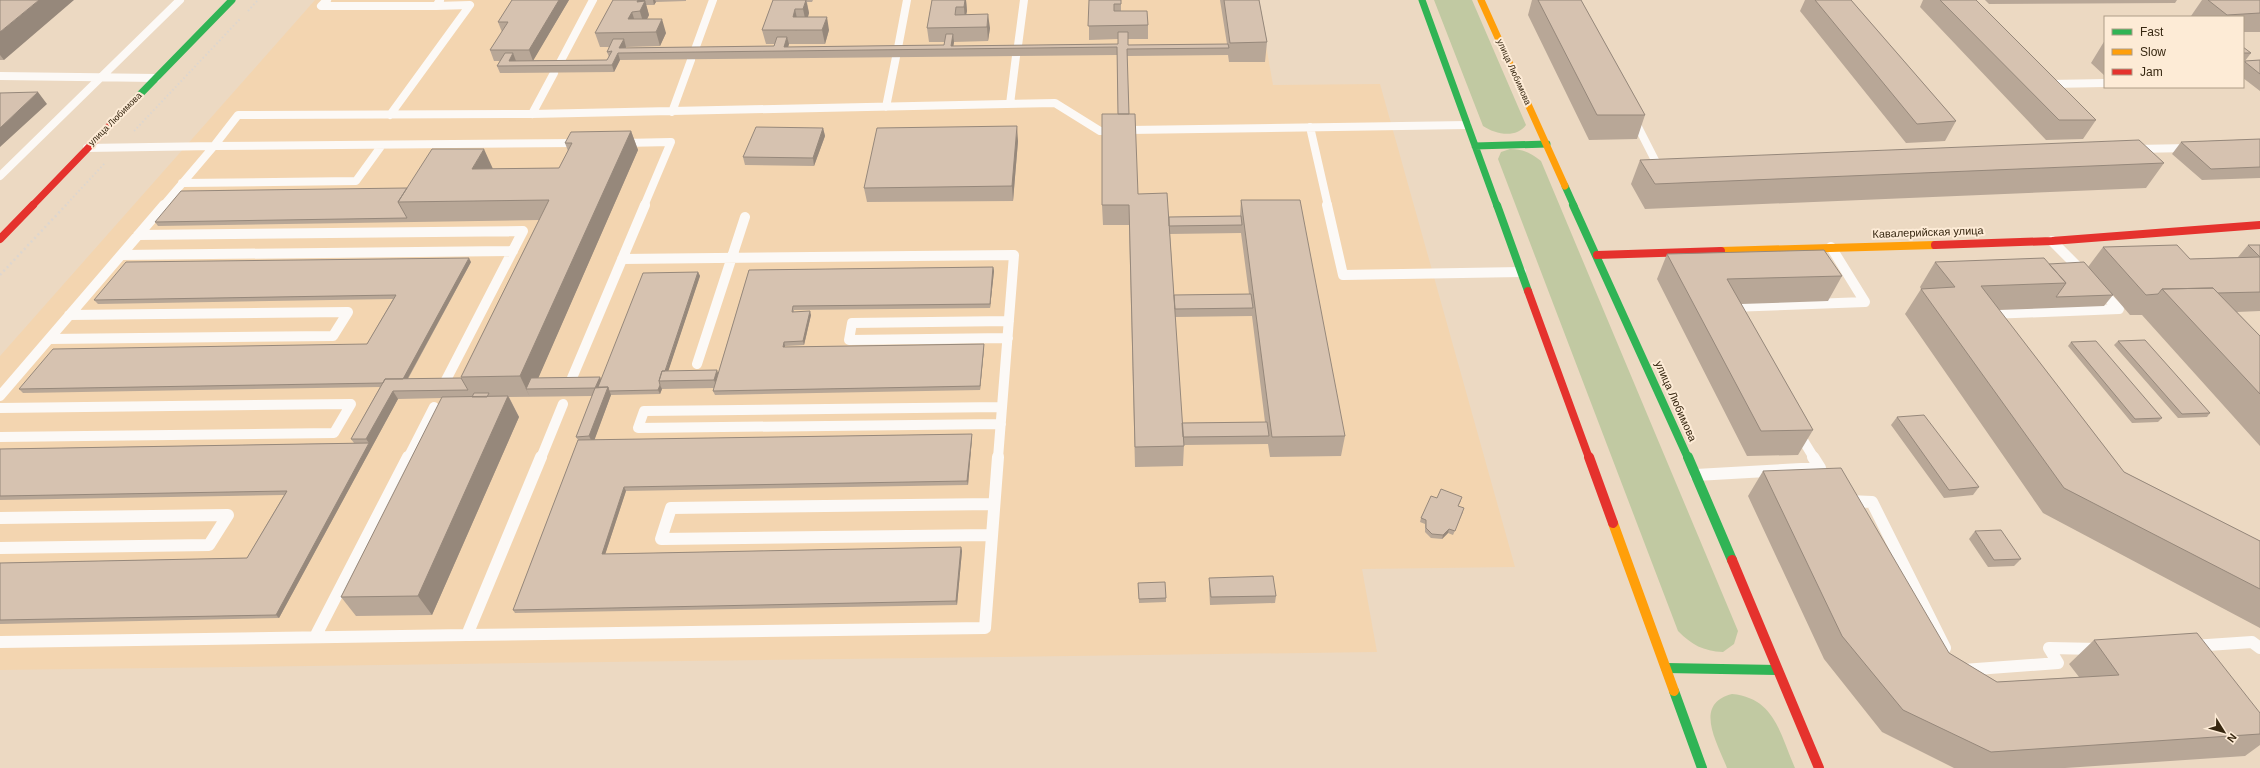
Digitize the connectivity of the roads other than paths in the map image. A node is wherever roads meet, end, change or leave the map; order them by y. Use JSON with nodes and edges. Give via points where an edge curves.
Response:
{"nodes":[{"id":1,"x":180,"y":0,"type":"edge"},
{"id":2,"x":232,"y":0,"type":"edge"},
{"id":3,"x":327,"y":0,"type":"edge"},
{"id":4,"x":593,"y":0,"type":"edge"},
{"id":5,"x":713,"y":0,"type":"edge"},
{"id":6,"x":907,"y":0,"type":"edge"},
{"id":7,"x":1024,"y":0,"type":"edge"},
{"id":8,"x":1422,"y":0,"type":"edge"},
{"id":9,"x":1481,"y":0,"type":"edge"},
{"id":10,"x":438,"y":3,"type":"edge"},
{"id":11,"x":0,"y":76,"type":"edge"},
{"id":12,"x":100,"y":77,"type":"junction"},
{"id":13,"x":156,"y":78,"type":"junction"},
{"id":14,"x":2104,"y":83,"type":"edge"},
{"id":15,"x":2050,"y":84,"type":"edge"},
{"id":16,"x":1010,"y":104,"type":"junction"},
{"id":17,"x":886,"y":107,"type":"junction"},
{"id":18,"x":672,"y":112,"type":"junction"},
{"id":19,"x":1630,"y":112,"type":"edge"},
{"id":20,"x":390,"y":114,"type":"junction"},
{"id":21,"x":532,"y":114,"type":"junction"},
{"id":22,"x":1467,"y":125,"type":"junction"},
{"id":23,"x":1310,"y":127,"type":"junction"},
{"id":24,"x":1130,"y":130,"type":"edge"},
{"id":25,"x":1118,"y":131,"type":"edge"},
{"id":26,"x":585,"y":143,"type":"edge"},
{"id":27,"x":616,"y":143,"type":"edge"},
{"id":28,"x":1547,"y":144,"type":"junction"},
{"id":29,"x":382,"y":145,"type":"junction"},
{"id":30,"x":214,"y":146,"type":"junction"},
{"id":31,"x":1475,"y":146,"type":"junction"},
{"id":32,"x":87,"y":148,"type":"junction"},
{"id":33,"x":2199,"y":148,"type":"edge"},
{"id":34,"x":2123,"y":149,"type":"edge"},
{"id":35,"x":0,"y":176,"type":"edge"},
{"id":36,"x":1663,"y":176,"type":"edge"},
{"id":37,"x":182,"y":183,"type":"junction"},
{"id":38,"x":745,"y":217,"type":"dead end"},
{"id":39,"x":2260,"y":224,"type":"edge"},
{"id":40,"x":138,"y":235,"type":"junction"},
{"id":41,"x":0,"y":239,"type":"edge"},
{"id":42,"x":2052,"y":241,"type":"junction"},
{"id":43,"x":1831,"y":247,"type":"junction"},
{"id":44,"x":513,"y":251,"type":"junction"},
{"id":45,"x":121,"y":255,"type":"junction"},
{"id":46,"x":1597,"y":255,"type":"junction"},
{"id":47,"x":731,"y":258,"type":"junction"},
{"id":48,"x":622,"y":259,"type":"junction"},
{"id":49,"x":1521,"y":272,"type":"junction"},
{"id":50,"x":1726,"y":314,"type":"edge"},
{"id":51,"x":1979,"y":314,"type":"edge"},
{"id":52,"x":69,"y":315,"type":"junction"},
{"id":53,"x":1009,"y":321,"type":"junction"},
{"id":54,"x":1008,"y":338,"type":"junction"},
{"id":55,"x":49,"y":339,"type":"junction"},
{"id":56,"x":697,"y":364,"type":"dead end"},
{"id":57,"x":572,"y":378,"type":"edge"},
{"id":58,"x":446,"y":380,"type":"edge"},
{"id":59,"x":0,"y":396,"type":"edge"},
{"id":60,"x":563,"y":404,"type":"dead end"},
{"id":61,"x":434,"y":407,"type":"dead end"},
{"id":62,"x":1002,"y":407,"type":"junction"},
{"id":63,"x":0,"y":408,"type":"edge"},
{"id":64,"x":1791,"y":421,"type":"edge"},
{"id":65,"x":1001,"y":424,"type":"junction"},
{"id":66,"x":0,"y":437,"type":"edge"},
{"id":67,"x":1820,"y":468,"type":"junction"},
{"id":68,"x":1696,"y":475,"type":"junction"},
{"id":69,"x":1826,"y":481,"type":"edge"},
{"id":70,"x":1835,"y":500,"type":"edge"},
{"id":71,"x":994,"y":504,"type":"junction"},
{"id":72,"x":0,"y":518,"type":"edge"},
{"id":73,"x":992,"y":535,"type":"junction"},
{"id":74,"x":0,"y":548,"type":"edge"},
{"id":75,"x":467,"y":635,"type":"junction"},
{"id":76,"x":315,"y":637,"type":"junction"},
{"id":77,"x":0,"y":642,"type":"edge"},
{"id":78,"x":2183,"y":646,"type":"edge"},
{"id":79,"x":2260,"y":648,"type":"edge"},
{"id":80,"x":2115,"y":649,"type":"edge"},
{"id":81,"x":1666,"y":668,"type":"junction"},
{"id":82,"x":1778,"y":670,"type":"junction"},
{"id":83,"x":1702,"y":768,"type":"edge"},
{"id":84,"x":1819,"y":768,"type":"edge"}],
"edges":[{"from":1,"to":12,"type":"lane"},
{"from":2,"to":13,"type":"main road","name":"улица Любимова"},
{"from":3,"to":10,"type":"lane","via":[[321,6]]},
{"from":4,"to":21,"type":"lane"},
{"from":5,"to":18,"type":"lane"},
{"from":6,"to":17,"type":"lane"},
{"from":7,"to":16,"type":"lane"},
{"from":8,"to":22,"type":"main road"},
{"from":9,"to":28,"type":"main road","name":"улица Любимова"},
{"from":10,"to":20,"type":"lane","via":[[470,6]]},
{"from":11,"to":12,"type":"lane"},
{"from":12,"to":13,"type":"lane"},
{"from":12,"to":35,"type":"lane"},
{"from":13,"to":32,"type":"main road","name":"улица Любимова"},
{"from":14,"to":15,"type":"lane"},
{"from":16,"to":17,"type":"lane"},
{"from":16,"to":25,"type":"lane","via":[[1055,103],[1100,131]]},
{"from":17,"to":18,"type":"lane"},
{"from":18,"to":21,"type":"lane"},
{"from":19,"to":36,"type":"lane"},
{"from":20,"to":21,"type":"lane"},
{"from":20,"to":30,"type":"lane","via":[[238,115]]},
{"from":22,"to":23,"type":"lane"},
{"from":22,"to":31,"type":"main road"},
{"from":23,"to":24,"type":"lane"},
{"from":23,"to":49,"type":"lane","via":[[1343,275]]},
{"from":26,"to":29,"type":"lane"},
{"from":27,"to":48,"type":"lane","via":[[671,142]]},
{"from":28,"to":31,"type":"main road"},
{"from":28,"to":46,"type":"main road","name":"улица Любимова"},
{"from":29,"to":30,"type":"lane"},
{"from":29,"to":37,"type":"lane","via":[[356,182]]},
{"from":30,"to":32,"type":"lane"},
{"from":30,"to":37,"type":"lane"},
{"from":31,"to":49,"type":"main road"},
{"from":32,"to":41,"type":"main road","name":"улица Любимова"},
{"from":33,"to":34,"type":"lane"},
{"from":37,"to":40,"type":"lane"},
{"from":38,"to":47,"type":"lane"},
{"from":39,"to":42,"type":"main road","name":"Кавалерийская улица"},
{"from":40,"to":44,"type":"lane","via":[[523,231]]},
{"from":40,"to":45,"type":"lane"},
{"from":42,"to":43,"type":"main road","name":"Кавалерийская улица"},
{"from":42,"to":51,"type":"lane","via":[[2119,309]]},
{"from":43,"to":46,"type":"main road","name":"Кавалерийская улица"},
{"from":43,"to":50,"type":"lane","via":[[1865,302],[1722,307]]},
{"from":44,"to":45,"type":"lane"},
{"from":44,"to":58,"type":"lane"},
{"from":45,"to":52,"type":"lane"},
{"from":46,"to":68,"type":"main road","name":"улица Любимова"},
{"from":47,"to":48,"type":"lane"},
{"from":47,"to":53,"type":"lane","via":[[1014,255]]},
{"from":47,"to":56,"type":"lane"},
{"from":48,"to":57,"type":"lane"},
{"from":49,"to":81,"type":"main road"},
{"from":52,"to":55,"type":"lane"},
{"from":52,"to":55,"type":"lane","via":[[348,312],[333,336]]},
{"from":53,"to":54,"type":"lane"},
{"from":53,"to":54,"type":"lane","via":[[852,323],[848,340]]},
{"from":54,"to":62,"type":"lane"},
{"from":55,"to":59,"type":"lane"},
{"from":60,"to":75,"type":"lane"},
{"from":61,"to":76,"type":"lane"},
{"from":62,"to":65,"type":"lane"},
{"from":62,"to":65,"type":"lane","via":[[644,411],[638,428]]},
{"from":63,"to":66,"type":"lane","via":[[351,404],[334,433]]},
{"from":64,"to":67,"type":"lane"},
{"from":65,"to":71,"type":"lane"},
{"from":67,"to":68,"type":"lane"},
{"from":67,"to":69,"type":"lane"},
{"from":68,"to":82,"type":"main road","name":"улица Любимова"},
{"from":70,"to":80,"type":"lane","via":[[1872,502],[1957,671],[2058,663],[2049,648]]},
{"from":71,"to":73,"type":"lane"},
{"from":71,"to":73,"type":"lane","via":[[671,508],[661,539]]},
{"from":72,"to":74,"type":"lane","via":[[228,515],[209,545]]},
{"from":73,"to":75,"type":"lane","via":[[985,628]]},
{"from":75,"to":76,"type":"lane"},
{"from":76,"to":77,"type":"lane"},
{"from":78,"to":79,"type":"lane","via":[[2252,642]]},
{"from":81,"to":82,"type":"main road"},
{"from":81,"to":83,"type":"main road"},
{"from":82,"to":84,"type":"main road","name":"улица Любимова"}]}
